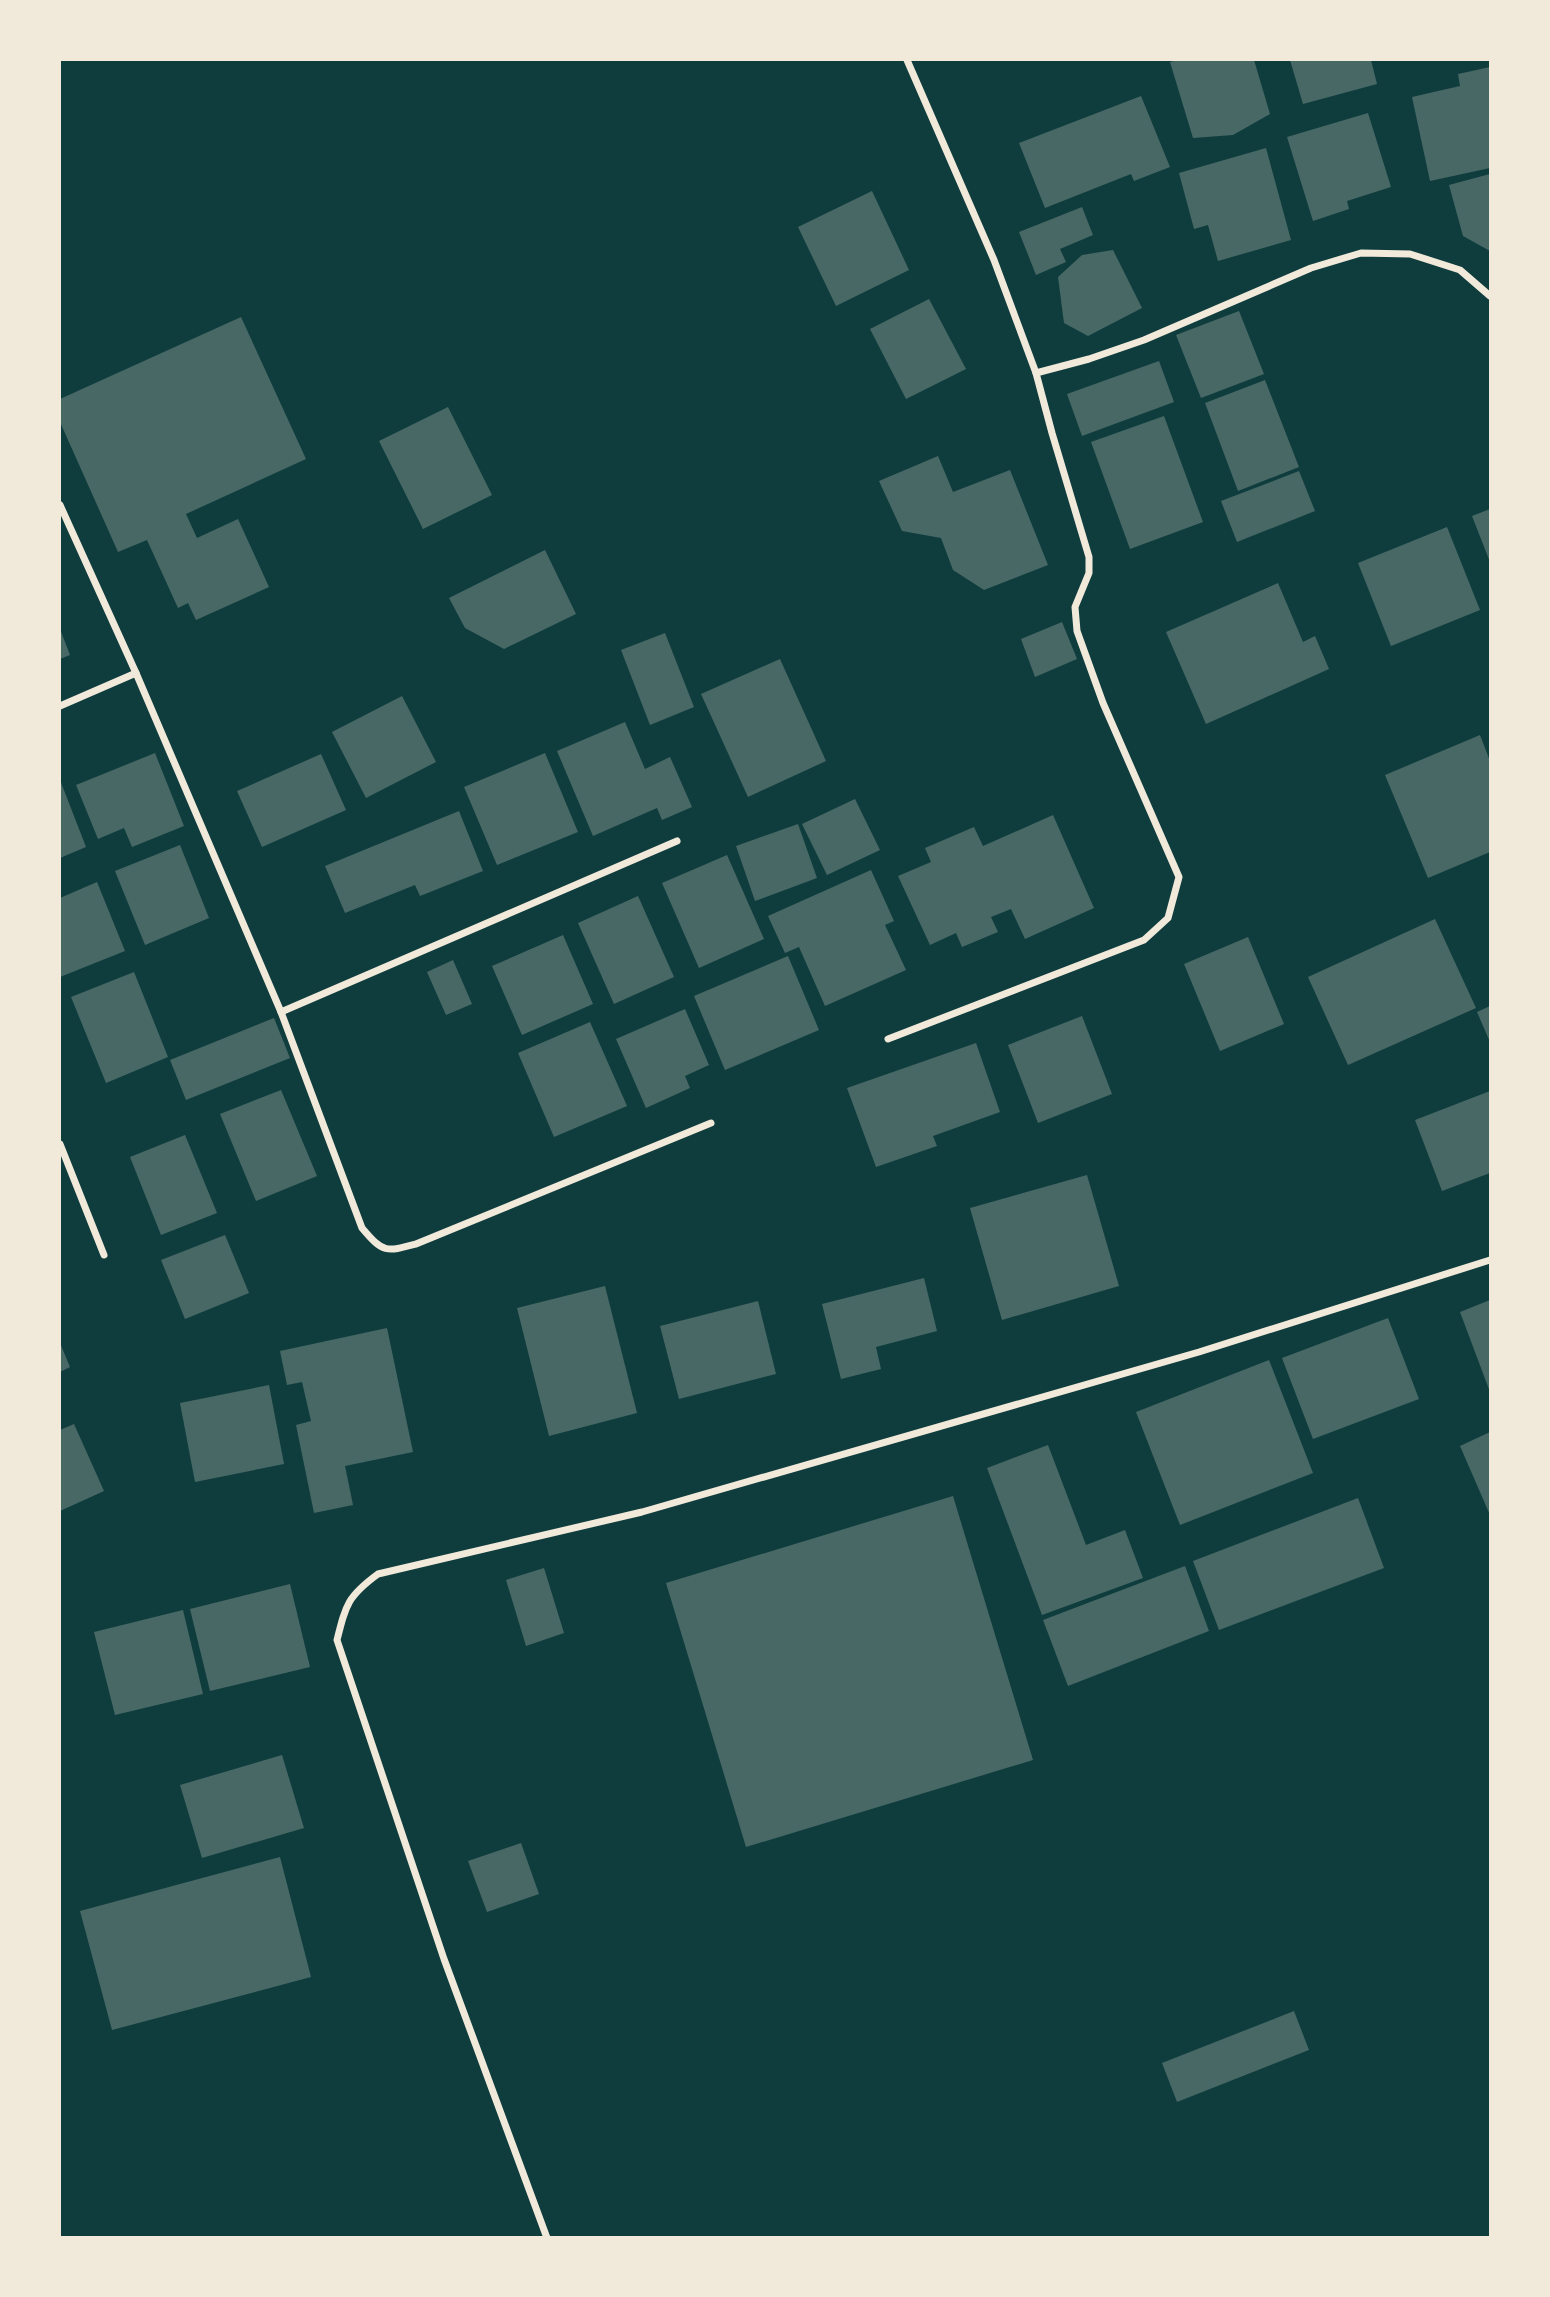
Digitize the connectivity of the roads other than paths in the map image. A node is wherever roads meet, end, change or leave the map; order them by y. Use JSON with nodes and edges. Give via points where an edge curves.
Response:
{"nodes":[{"id":1,"x":907,"y":60,"type":"edge"},
{"id":2,"x":1490,"y":296,"type":"edge"},
{"id":3,"x":1036,"y":373,"type":"junction"},
{"id":4,"x":60,"y":505,"type":"edge"},
{"id":5,"x":136,"y":673,"type":"junction"},
{"id":6,"x":60,"y":706,"type":"edge"},
{"id":7,"x":677,"y":841,"type":"dead end"},
{"id":8,"x":281,"y":1012,"type":"junction"},
{"id":9,"x":888,"y":1039,"type":"dead end"},
{"id":10,"x":710,"y":1123,"type":"dead end"},
{"id":11,"x":60,"y":1144,"type":"edge"},
{"id":12,"x":104,"y":1255,"type":"dead end"},
{"id":13,"x":1490,"y":1260,"type":"edge"},
{"id":14,"x":547,"y":2238,"type":"edge"}],
"edges":[{"from":1,"to":3,"type":"street","via":[[994,260]]},
{"from":2,"to":3,"type":"street","via":[[1460,270],[1410,254],[1361,253],[1311,268],[1144,340]]},
{"from":3,"to":9,"type":"street","via":[[1089,557],[1089,573],[1074,607],[1077,631],[1103,703],[1179,877],[1168,918],[1144,940]]},
{"from":4,"to":5,"type":"street"},
{"from":5,"to":6,"type":"street"},
{"from":5,"to":8,"type":"street"},
{"from":7,"to":8,"type":"street"},
{"from":8,"to":10,"type":"street","via":[[362,1228],[377,1246],[393,1250],[416,1244]]},
{"from":11,"to":12,"type":"street"},
{"from":13,"to":14,"type":"street","via":[[1199,1352],[642,1512],[378,1574],[357,1590],[345,1606],[337,1640],[444,1959]]}]}
